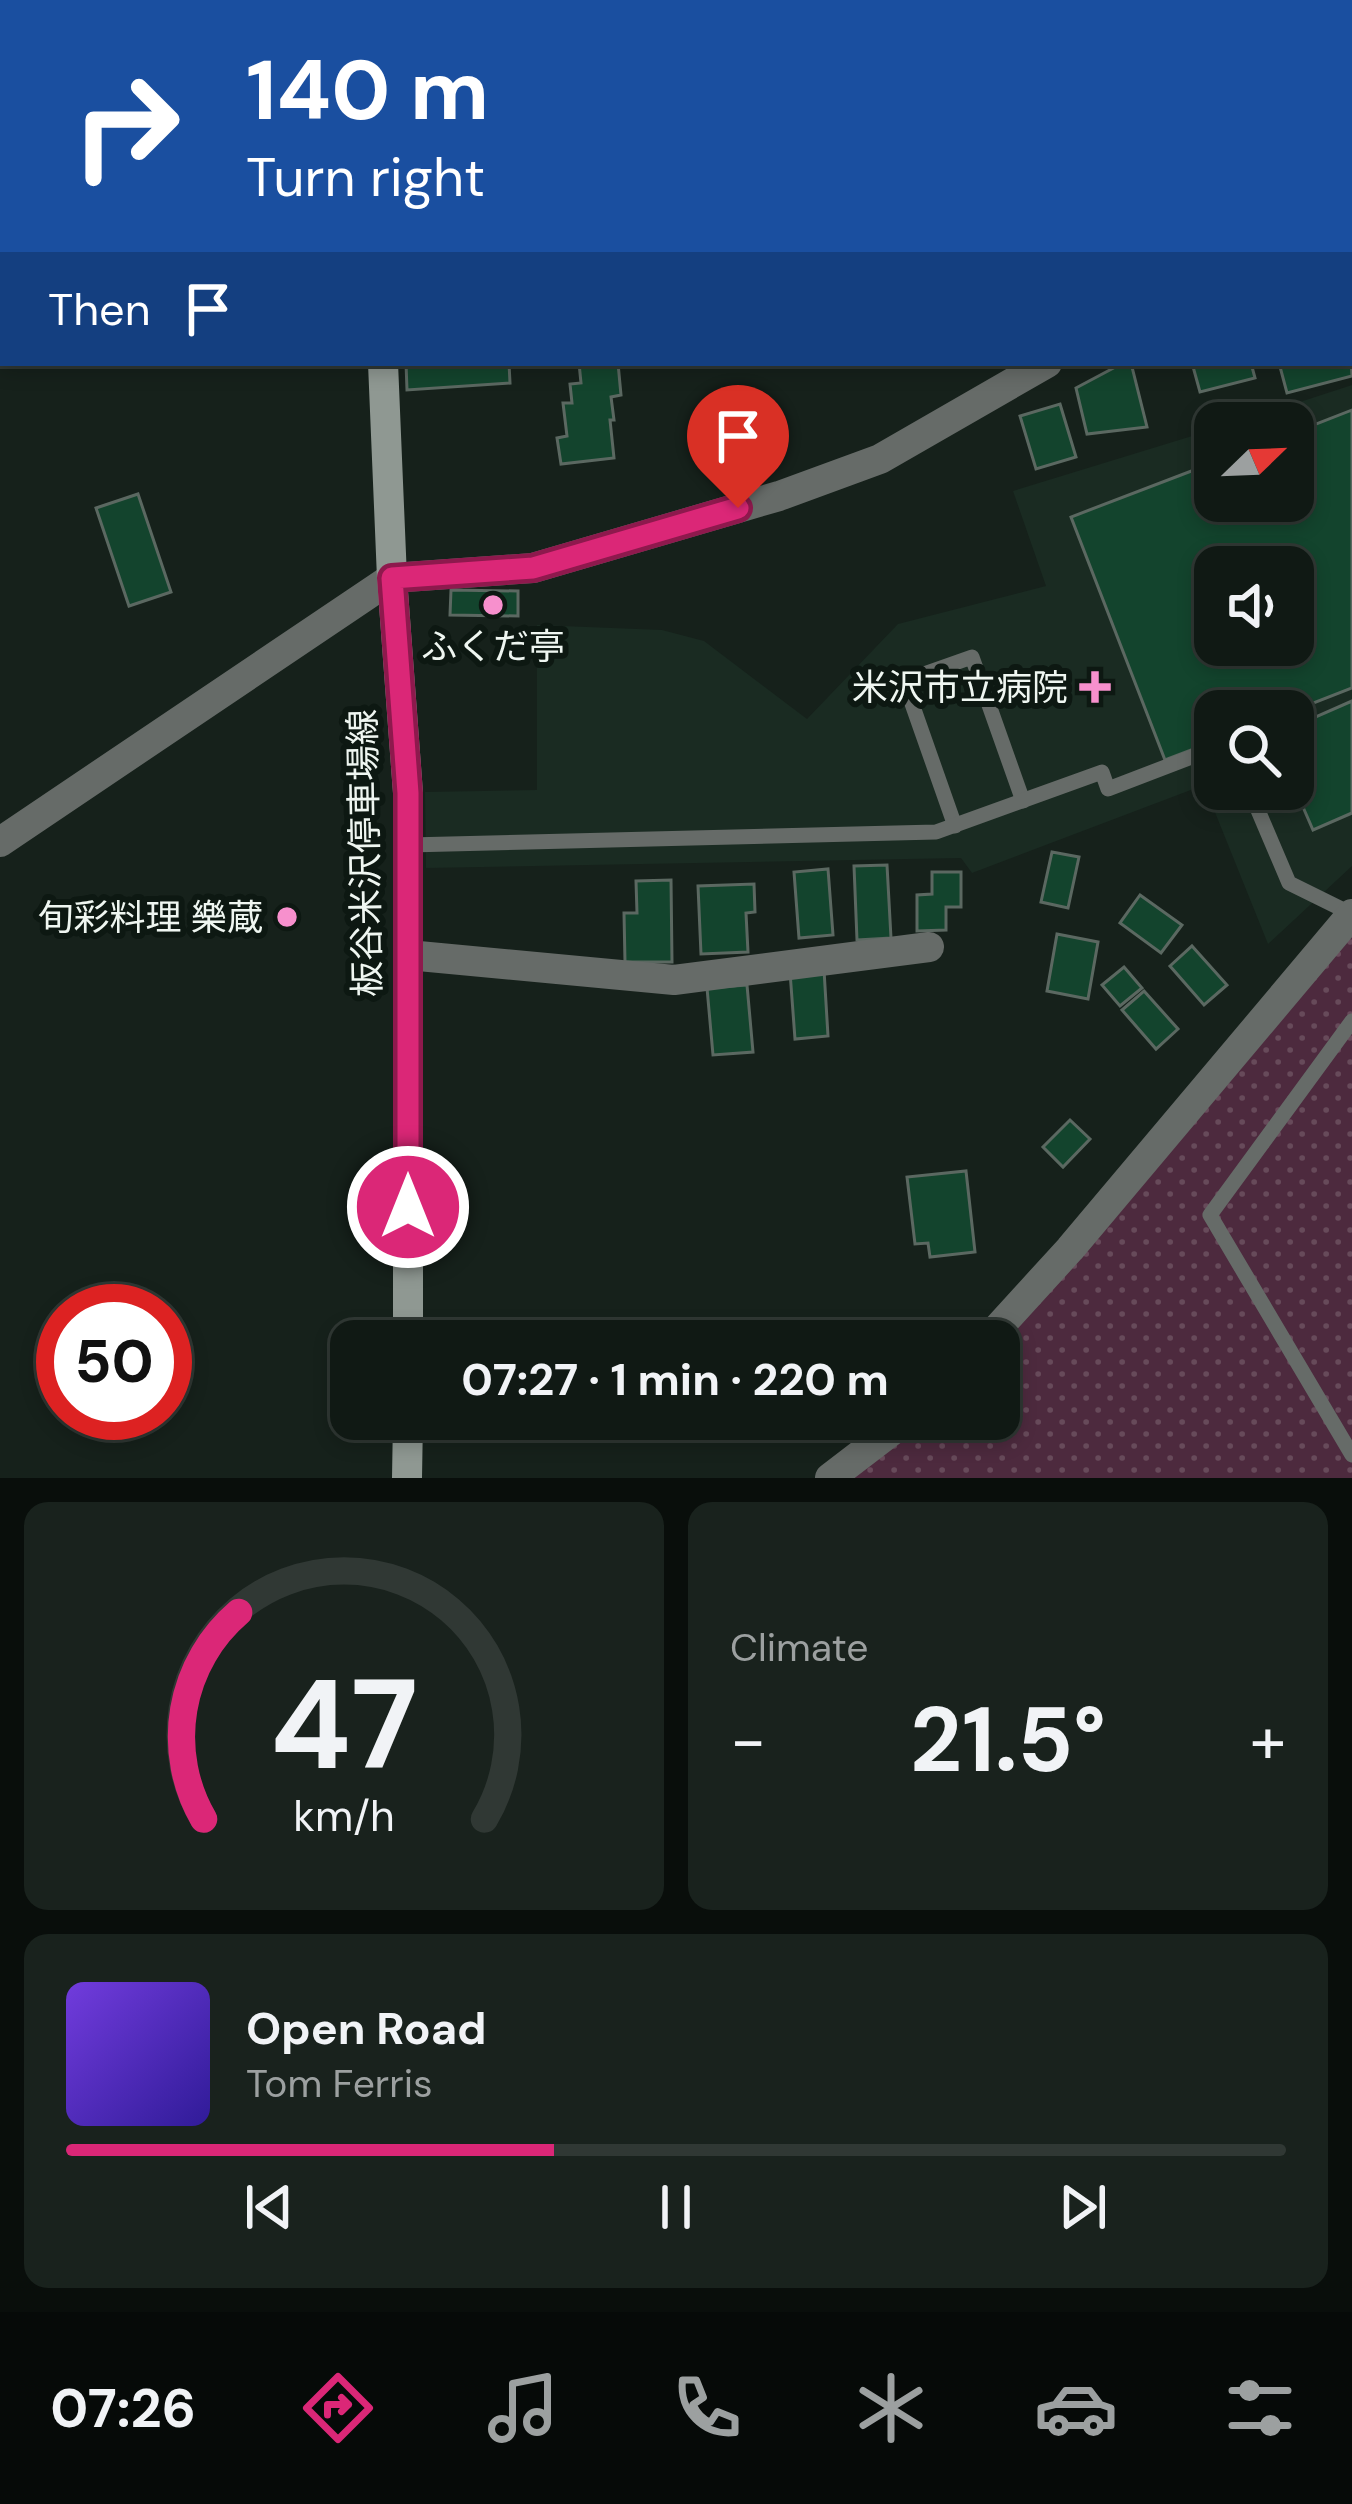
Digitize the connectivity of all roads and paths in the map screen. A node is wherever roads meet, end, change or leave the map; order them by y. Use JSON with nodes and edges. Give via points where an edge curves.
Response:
{"nodes":[{"id":1,"x":383,"y":366,"type":"edge"},
{"id":2,"x":1042,"y":366,"type":"edge"},
{"id":3,"x":392,"y":578,"type":"junction"},
{"id":4,"x":1194,"y":756,"type":"edge"},
{"id":5,"x":1023,"y":801,"type":"junction"},
{"id":6,"x":1258,"y":810,"type":"edge"},
{"id":7,"x":956,"y":826,"type":"junction"},
{"id":8,"x":0,"y":842,"type":"edge"},
{"id":9,"x":409,"y":845,"type":"junction"},
{"id":10,"x":1352,"y":914,"type":"edge"},
{"id":11,"x":929,"y":947,"type":"dead end"},
{"id":12,"x":408,"y":955,"type":"junction"},
{"id":13,"x":1352,"y":1021,"type":"edge"},
{"id":14,"x":408,"y":1320,"type":"edge"},
{"id":15,"x":1005,"y":1320,"type":"edge"},
{"id":16,"x":407,"y":1440,"type":"edge"},
{"id":17,"x":880,"y":1440,"type":"edge"},
{"id":18,"x":1352,"y":1455,"type":"edge"},
{"id":19,"x":407,"y":1478,"type":"edge"},
{"id":20,"x":830,"y":1478,"type":"edge"}],
"edges":[{"from":1,"to":3,"type":"main road","name":"板谷米沢停車場線"},
{"from":2,"to":3,"type":"street","via":[[880,459],[779,496],[533,568]]},
{"from":3,"to":8,"type":"street"},
{"from":3,"to":9,"type":"main road","name":"板谷米沢停車場線"},
{"from":4,"to":5,"type":"lane","via":[[1108,789],[1102,772]]},
{"from":5,"to":7,"type":"lane"},
{"from":5,"to":7,"type":"lane","via":[[971,657],[904,681]]},
{"from":6,"to":10,"type":"lane","via":[[1288,883]]},
{"from":7,"to":9,"type":"lane"},
{"from":9,"to":12,"type":"main road","name":"板谷米沢停車場線"},
{"from":10,"to":15,"type":"street"},
{"from":11,"to":12,"type":"street","via":[[674,980]]},
{"from":12,"to":14,"type":"main road","name":"板谷米沢停車場線"},
{"from":13,"to":18,"type":"lane","via":[[1210,1216]]},
{"from":16,"to":19,"type":"main road"},
{"from":17,"to":20,"type":"street"}]}
